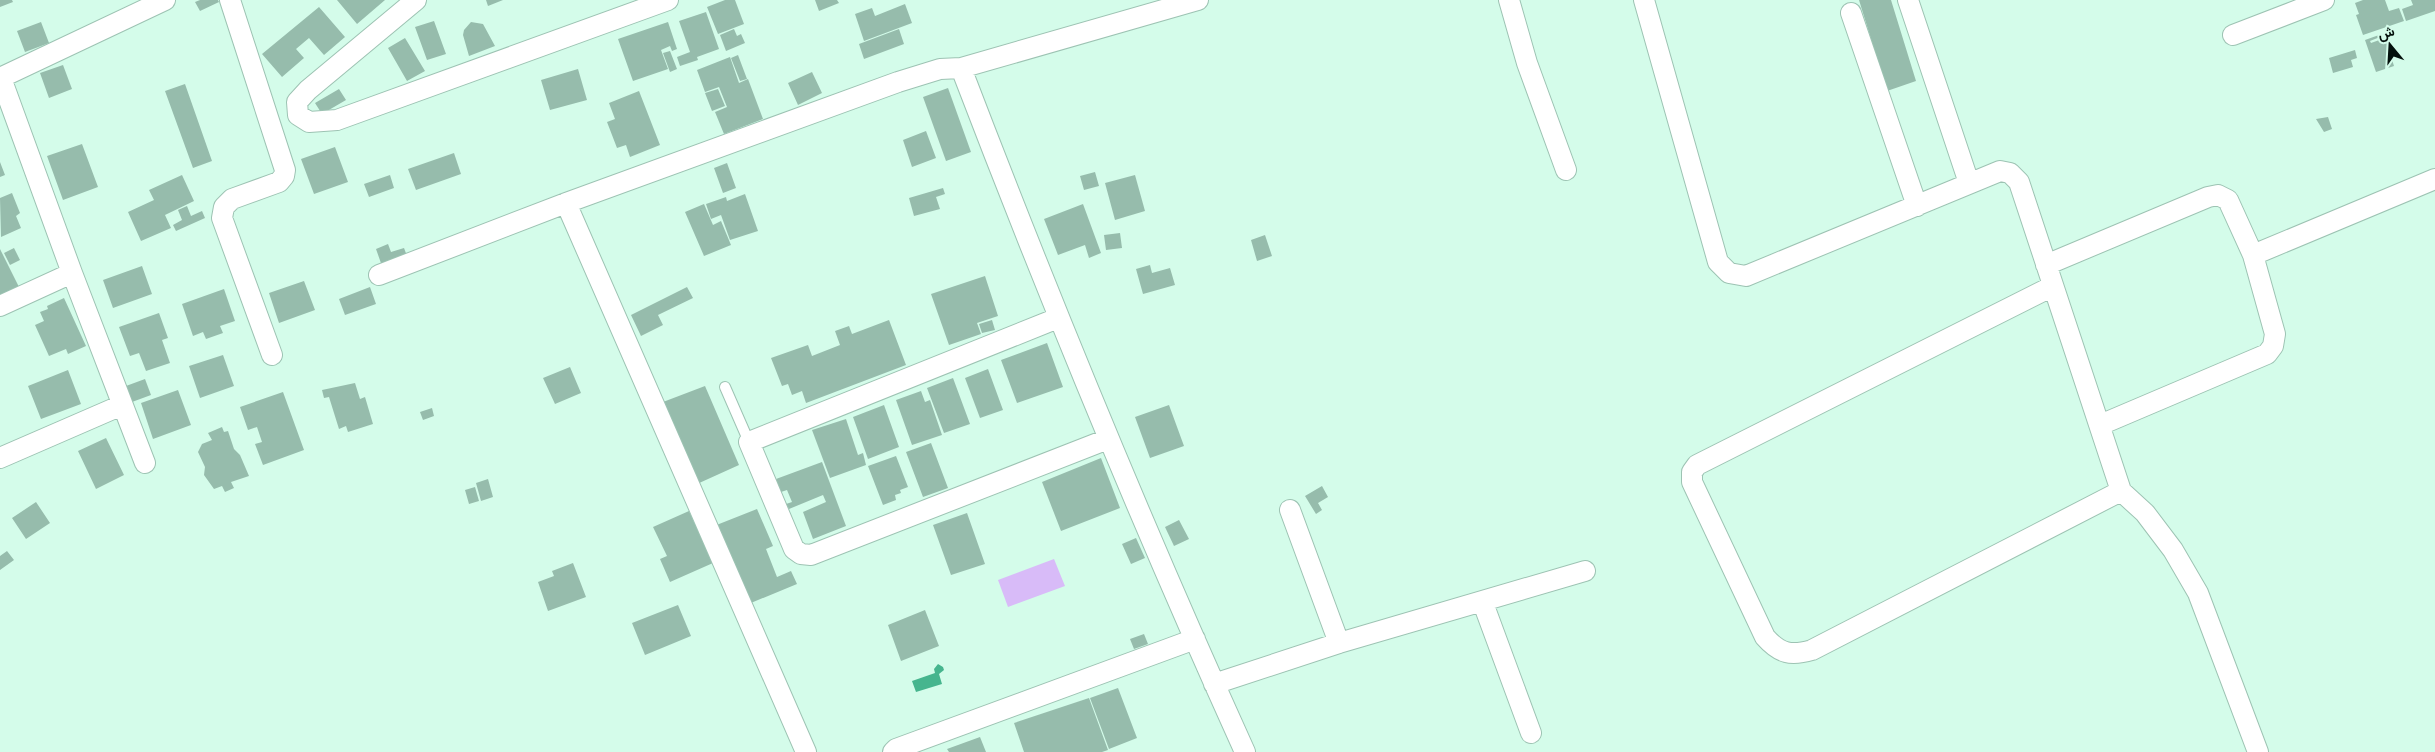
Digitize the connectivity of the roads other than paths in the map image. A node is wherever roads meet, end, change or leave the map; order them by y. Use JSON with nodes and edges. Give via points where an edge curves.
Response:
{"nodes":[{"id":1,"x":165,"y":0,"type":"edge"},
{"id":2,"x":230,"y":0,"type":"edge"},
{"id":3,"x":416,"y":0,"type":"edge"},
{"id":4,"x":668,"y":0,"type":"edge"},
{"id":5,"x":1198,"y":0,"type":"edge"},
{"id":6,"x":1510,"y":0,"type":"edge"},
{"id":7,"x":1644,"y":0,"type":"edge"},
{"id":8,"x":1908,"y":0,"type":"edge"},
{"id":9,"x":2324,"y":0,"type":"edge"},
{"id":10,"x":1851,"y":13,"type":"dead end"},
{"id":11,"x":2233,"y":36,"type":"dead end"},
{"id":12,"x":961,"y":68,"type":"junction"},
{"id":13,"x":0,"y":78,"type":"edge"},
{"id":14,"x":1566,"y":170,"type":"dead end"},
{"id":15,"x":2435,"y":179,"type":"edge"},
{"id":16,"x":1969,"y":183,"type":"junction"},
{"id":17,"x":566,"y":203,"type":"junction"},
{"id":18,"x":1917,"y":206,"type":"junction"},
{"id":19,"x":2253,"y":255,"type":"junction"},
{"id":20,"x":2046,"y":265,"type":"junction"},
{"id":21,"x":72,"y":273,"type":"junction"},
{"id":22,"x":379,"y":275,"type":"dead end"},
{"id":23,"x":2053,"y":286,"type":"junction"},
{"id":24,"x":0,"y":306,"type":"edge"},
{"id":25,"x":1058,"y":318,"type":"junction"},
{"id":26,"x":272,"y":355,"type":"dead end"},
{"id":27,"x":726,"y":387,"type":"dead end"},
{"id":28,"x":122,"y":405,"type":"junction"},
{"id":29,"x":2100,"y":425,"type":"junction"},
{"id":30,"x":1108,"y":439,"type":"junction"},
{"id":31,"x":749,"y":442,"type":"junction"},
{"id":32,"x":0,"y":458,"type":"edge"},
{"id":33,"x":145,"y":463,"type":"dead end"},
{"id":34,"x":2121,"y":491,"type":"junction"},
{"id":35,"x":1290,"y":510,"type":"dead end"},
{"id":36,"x":1584,"y":571,"type":"dead end"},
{"id":37,"x":1483,"y":603,"type":"junction"},
{"id":38,"x":1195,"y":639,"type":"junction"},
{"id":39,"x":1339,"y":643,"type":"junction"},
{"id":40,"x":1214,"y":684,"type":"junction"},
{"id":41,"x":1531,"y":733,"type":"dead end"},
{"id":42,"x":806,"y":752,"type":"edge"},
{"id":43,"x":894,"y":752,"type":"edge"},
{"id":44,"x":1245,"y":752,"type":"edge"},
{"id":45,"x":2258,"y":752,"type":"edge"}],
"edges":[{"from":1,"to":13,"type":"street"},
{"from":2,"to":26,"type":"street","via":[[285,170],[279,182],[232,199],[224,207],[222,218]]},
{"from":3,"to":4,"type":"street","via":[[308,90],[297,102],[298,115],[310,122],[337,120]]},
{"from":5,"to":12,"type":"street"},
{"from":6,"to":14,"type":"street","via":[[1527,63]]},
{"from":7,"to":18,"type":"street","via":[[1718,262],[1729,273],[1746,276]]},
{"from":8,"to":16,"type":"street"},
{"from":9,"to":11,"type":"street"},
{"from":10,"to":18,"type":"street"},
{"from":12,"to":17,"type":"street","via":[[940,69],[898,82]]},
{"from":12,"to":25,"type":"street"},
{"from":13,"to":21,"type":"street"},
{"from":15,"to":19,"type":"street"},
{"from":16,"to":18,"type":"street"},
{"from":16,"to":20,"type":"street","via":[[2000,171],[2010,173],[2019,182]]},
{"from":17,"to":22,"type":"street"},
{"from":17,"to":42,"type":"street"},
{"from":19,"to":20,"type":"street","via":[[2228,200],[2218,195]]},
{"from":19,"to":29,"type":"street","via":[[2275,334],[2273,346],[2267,354]]},
{"from":20,"to":23,"type":"street"},
{"from":21,"to":24,"type":"street"},
{"from":21,"to":28,"type":"street"},
{"from":23,"to":29,"type":"street"},
{"from":23,"to":34,"type":"street","via":[[1697,465],[1692,472],[1692,482],[1764,637],[1775,649],[1796,654],[1812,650]]},
{"from":25,"to":30,"type":"street"},
{"from":25,"to":31,"type":"street"},
{"from":27,"to":31,"type":"lane"},
{"from":28,"to":32,"type":"street"},
{"from":28,"to":33,"type":"street"},
{"from":29,"to":34,"type":"street"},
{"from":30,"to":31,"type":"street","via":[[811,555],[794,549]]},
{"from":30,"to":38,"type":"street"},
{"from":34,"to":45,"type":"street","via":[[2151,520],[2198,593]]},
{"from":35,"to":39,"type":"street"},
{"from":36,"to":37,"type":"street"},
{"from":37,"to":39,"type":"street"},
{"from":37,"to":41,"type":"street"},
{"from":38,"to":40,"type":"street"},
{"from":38,"to":43,"type":"street"},
{"from":39,"to":40,"type":"street"},
{"from":40,"to":44,"type":"street"}]}
